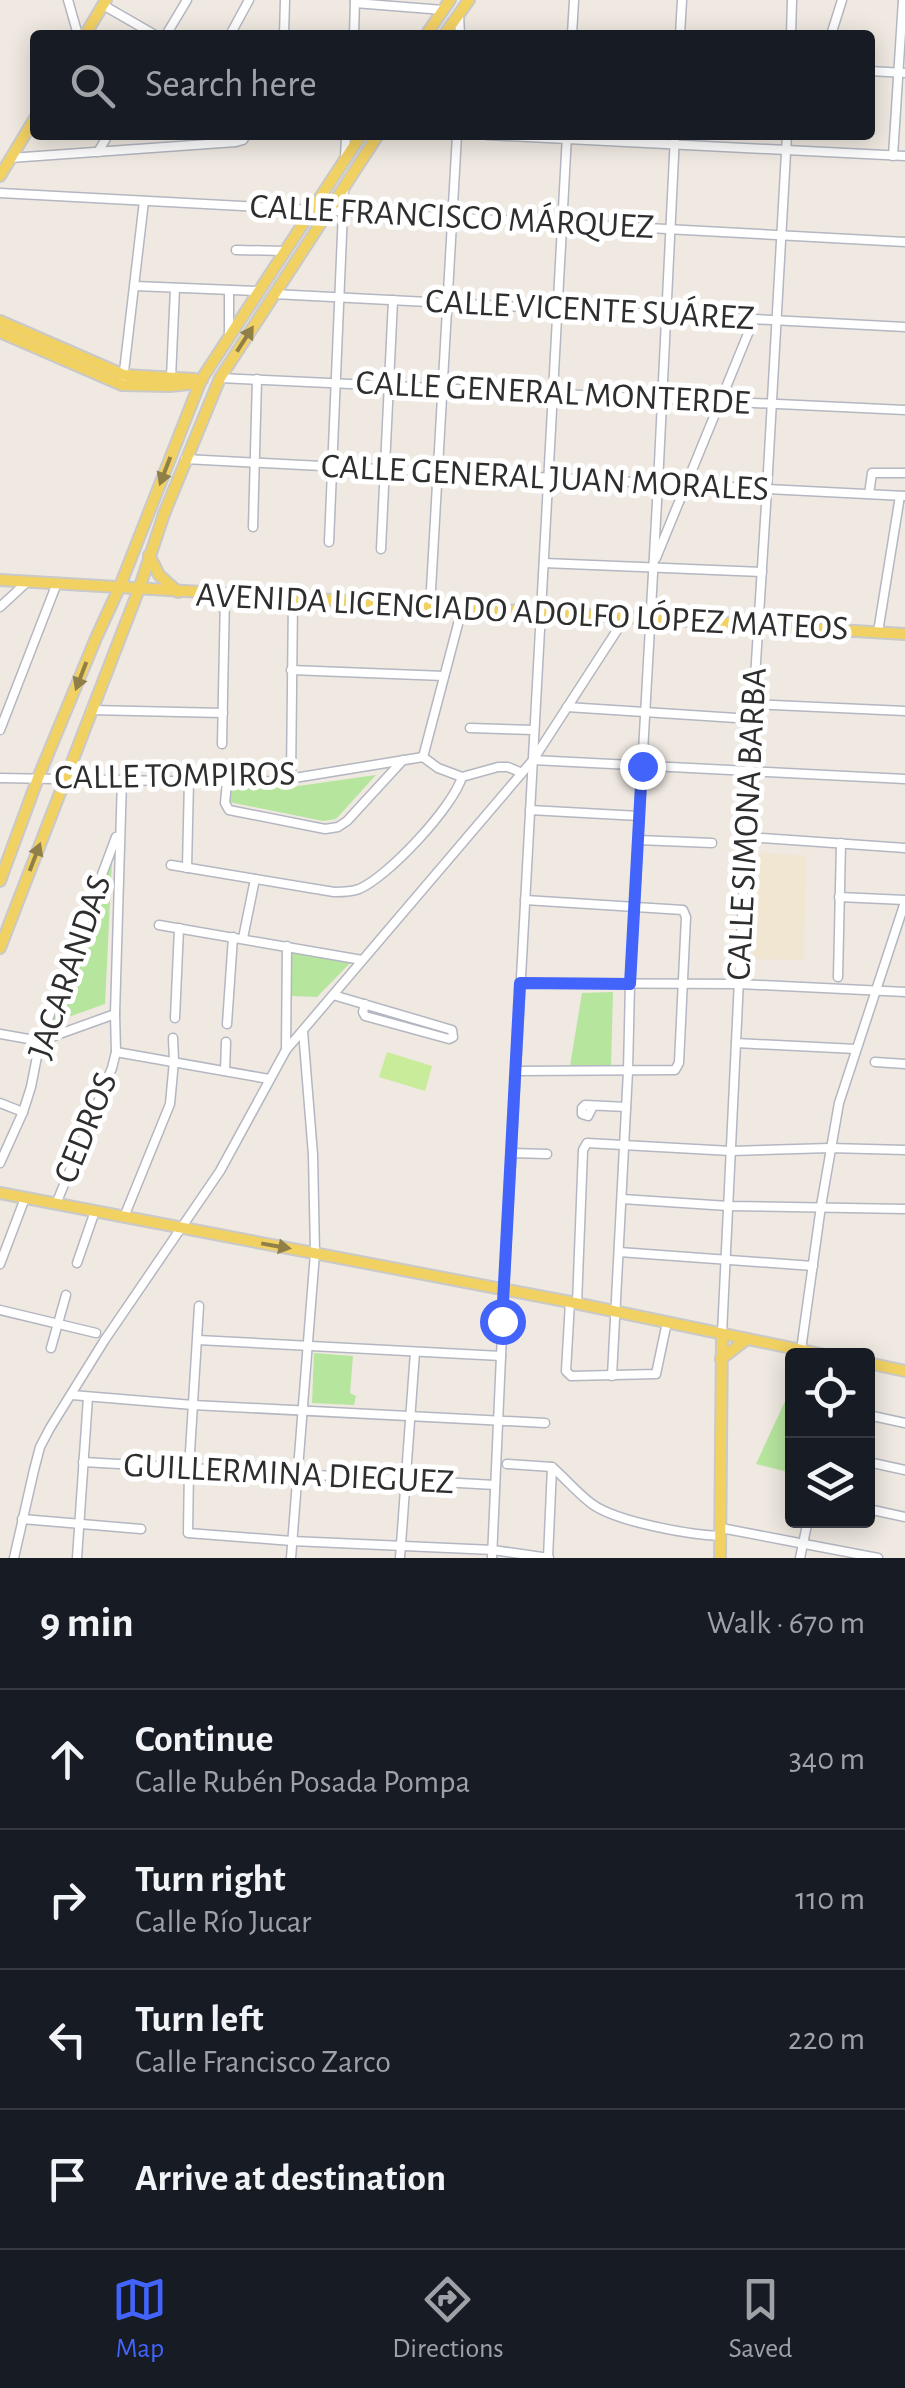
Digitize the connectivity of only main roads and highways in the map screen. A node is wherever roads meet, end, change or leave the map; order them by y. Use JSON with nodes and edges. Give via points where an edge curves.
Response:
{"nodes":[{"id":1,"x":469,"y":0,"type":"edge"},
{"id":2,"x":105,"y":3,"type":"edge"},
{"id":3,"x":447,"y":5,"type":"edge"},
{"id":4,"x":86,"y":30,"type":"edge"},
{"id":5,"x":430,"y":30,"type":"edge"},
{"id":6,"x":447,"y":30,"type":"edge"},
{"id":7,"x":30,"y":126,"type":"edge"},
{"id":8,"x":358,"y":140,"type":"edge"},
{"id":9,"x":375,"y":140,"type":"edge"},
{"id":10,"x":0,"y":176,"type":"edge"},
{"id":11,"x":0,"y":321,"type":"edge"},
{"id":12,"x":0,"y":332,"type":"edge"},
{"id":13,"x":220,"y":378,"type":"junction"},
{"id":14,"x":123,"y":380,"type":"junction"},
{"id":15,"x":201,"y":380,"type":"junction"},
{"id":16,"x":151,"y":506,"type":"junction"},
{"id":17,"x":164,"y":514,"type":"junction"},
{"id":18,"x":149,"y":554,"type":"junction"},
{"id":19,"x":0,"y":580,"type":"edge"},
{"id":20,"x":120,"y":586,"type":"junction"},
{"id":21,"x":139,"y":588,"type":"junction"},
{"id":22,"x":179,"y":592,"type":"junction"},
{"id":23,"x":905,"y":634,"type":"edge"},
{"id":24,"x":0,"y":881,"type":"edge"},
{"id":25,"x":0,"y":948,"type":"edge"},
{"id":26,"x":0,"y":1193,"type":"edge"},
{"id":27,"x":700,"y":1329,"type":"junction"},
{"id":28,"x":722,"y":1334,"type":"junction"},
{"id":29,"x":747,"y":1339,"type":"junction"},
{"id":30,"x":791,"y":1348,"type":"edge"},
{"id":31,"x":721,"y":1362,"type":"junction"},
{"id":32,"x":875,"y":1365,"type":"edge"},
{"id":33,"x":905,"y":1371,"type":"edge"},
{"id":34,"x":720,"y":1557,"type":"edge"}],
"edges":[{"from":1,"to":6,"type":"main road"},
{"from":2,"to":4,"type":"main road"},
{"from":3,"to":5,"type":"main road"},
{"from":7,"to":10,"type":"main road"},
{"from":8,"to":15,"type":"main road"},
{"from":13,"to":9,"type":"main road","one_way":true},
{"from":11,"to":14,"type":"main road","name":"CALLE GENERAL MONTERDE"},
{"from":12,"to":14,"type":"main road","name":"CALLE GENERAL MONTERDE"},
{"from":13,"to":15,"type":"main road","name":"CALLE GENERAL MONTERDE"},
{"from":13,"to":17,"type":"main road"},
{"from":14,"to":15,"type":"main road","name":"CALLE GENERAL MONTERDE"},
{"from":15,"to":16,"type":"main road","one_way":true},
{"from":16,"to":17,"type":"main road"},
{"from":16,"to":20,"type":"main road"},
{"from":17,"to":18,"type":"main road"},
{"from":18,"to":21,"type":"main road"},
{"from":18,"to":22,"type":"main road","via":[[159,575]]},
{"from":19,"to":20,"type":"main road","name":"AVENIDA LICENCIADO ADOLFO LÓPEZ MATEOS"},
{"from":20,"to":21,"type":"main road","name":"AVENIDA LICENCIADO ADOLFO LÓPEZ MATEOS"},
{"from":20,"to":24,"type":"main road","one_way":true},
{"from":21,"to":22,"type":"main road","name":"AVENIDA LICENCIADO ADOLFO LÓPEZ MATEOS"},
{"from":25,"to":21,"type":"main road","one_way":true},
{"from":22,"to":23,"type":"main road","name":"AVENIDA LICENCIADO ADOLFO LÓPEZ MATEOS"},
{"from":26,"to":27,"type":"main road","one_way":true},
{"from":27,"to":28,"type":"main road"},
{"from":27,"to":31,"type":"main road"},
{"from":28,"to":29,"type":"main road"},
{"from":28,"to":31,"type":"main road"},
{"from":29,"to":30,"type":"main road"},
{"from":29,"to":31,"type":"main road"},
{"from":31,"to":34,"type":"main road"},
{"from":32,"to":33,"type":"main road"}]}
